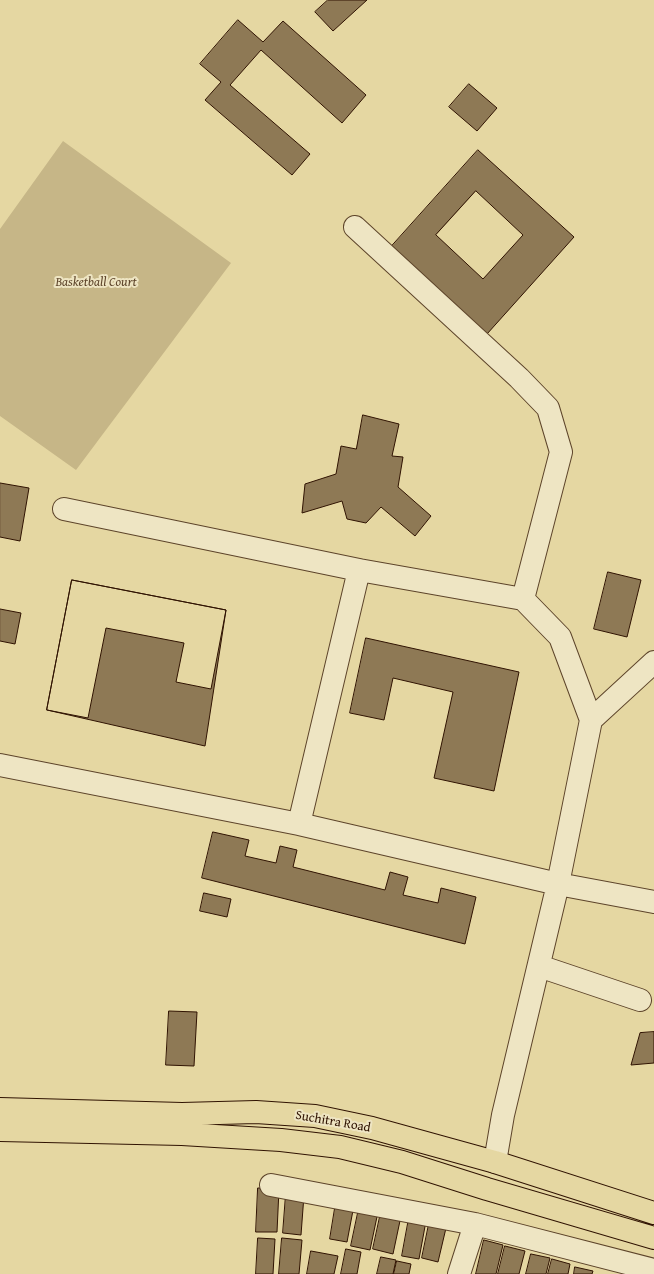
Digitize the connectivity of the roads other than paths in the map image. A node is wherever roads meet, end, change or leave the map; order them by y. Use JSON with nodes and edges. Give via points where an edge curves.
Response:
{"nodes":[{"id":1,"x":355,"y":228,"type":"dead end"},
{"id":2,"x":64,"y":509,"type":"dead end"},
{"id":3,"x":359,"y":570,"type":"junction"},
{"id":4,"x":523,"y":600,"type":"junction"},
{"id":5,"x":654,"y":662,"type":"edge"},
{"id":6,"x":591,"y":720,"type":"junction"},
{"id":7,"x":0,"y":765,"type":"edge"},
{"id":8,"x":299,"y":824,"type":"junction"},
{"id":9,"x":558,"y":884,"type":"junction"},
{"id":10,"x":654,"y":902,"type":"edge"},
{"id":11,"x":539,"y":966,"type":"junction"},
{"id":12,"x":640,"y":1000,"type":"dead end"},
{"id":13,"x":0,"y":1109,"type":"edge"},
{"id":14,"x":182,"y":1124,"type":"junction"},
{"id":15,"x":0,"y":1130,"type":"edge"},
{"id":16,"x":495,"y":1162,"type":"junction"},
{"id":17,"x":271,"y":1185,"type":"dead end"},
{"id":18,"x":654,"y":1213,"type":"edge"},
{"id":19,"x":475,"y":1224,"type":"junction"},
{"id":20,"x":654,"y":1238,"type":"edge"},
{"id":21,"x":654,"y":1270,"type":"edge"},
{"id":22,"x":459,"y":1274,"type":"edge"}],
"edges":[{"from":1,"to":4,"type":"street","via":[[519,378],[548,408],[560,452]]},
{"from":2,"to":3,"type":"street"},
{"from":3,"to":4,"type":"street"},
{"from":3,"to":8,"type":"street"},
{"from":4,"to":6,"type":"street","via":[[560,637]]},
{"from":5,"to":6,"type":"street"},
{"from":6,"to":9,"type":"street"},
{"from":7,"to":8,"type":"street"},
{"from":8,"to":9,"type":"street"},
{"from":9,"to":10,"type":"street"},
{"from":9,"to":11,"type":"street"},
{"from":11,"to":12,"type":"street"},
{"from":11,"to":16,"type":"street"},
{"from":13,"to":14,"type":"main road","name":"Suchitra Road"},
{"from":14,"to":15,"type":"main road","name":"Suchitra Road"},
{"from":14,"to":16,"type":"main road","name":"Suchitra Road","via":[[256,1112],[314,1116],[372,1128]]},
{"from":14,"to":20,"type":"main road","name":"Suchitra Road","via":[[340,1147],[402,1162]]},
{"from":16,"to":18,"type":"main road","name":"Suchitra Road"},
{"from":17,"to":19,"type":"street"},
{"from":19,"to":21,"type":"street"},
{"from":19,"to":22,"type":"street"}]}
